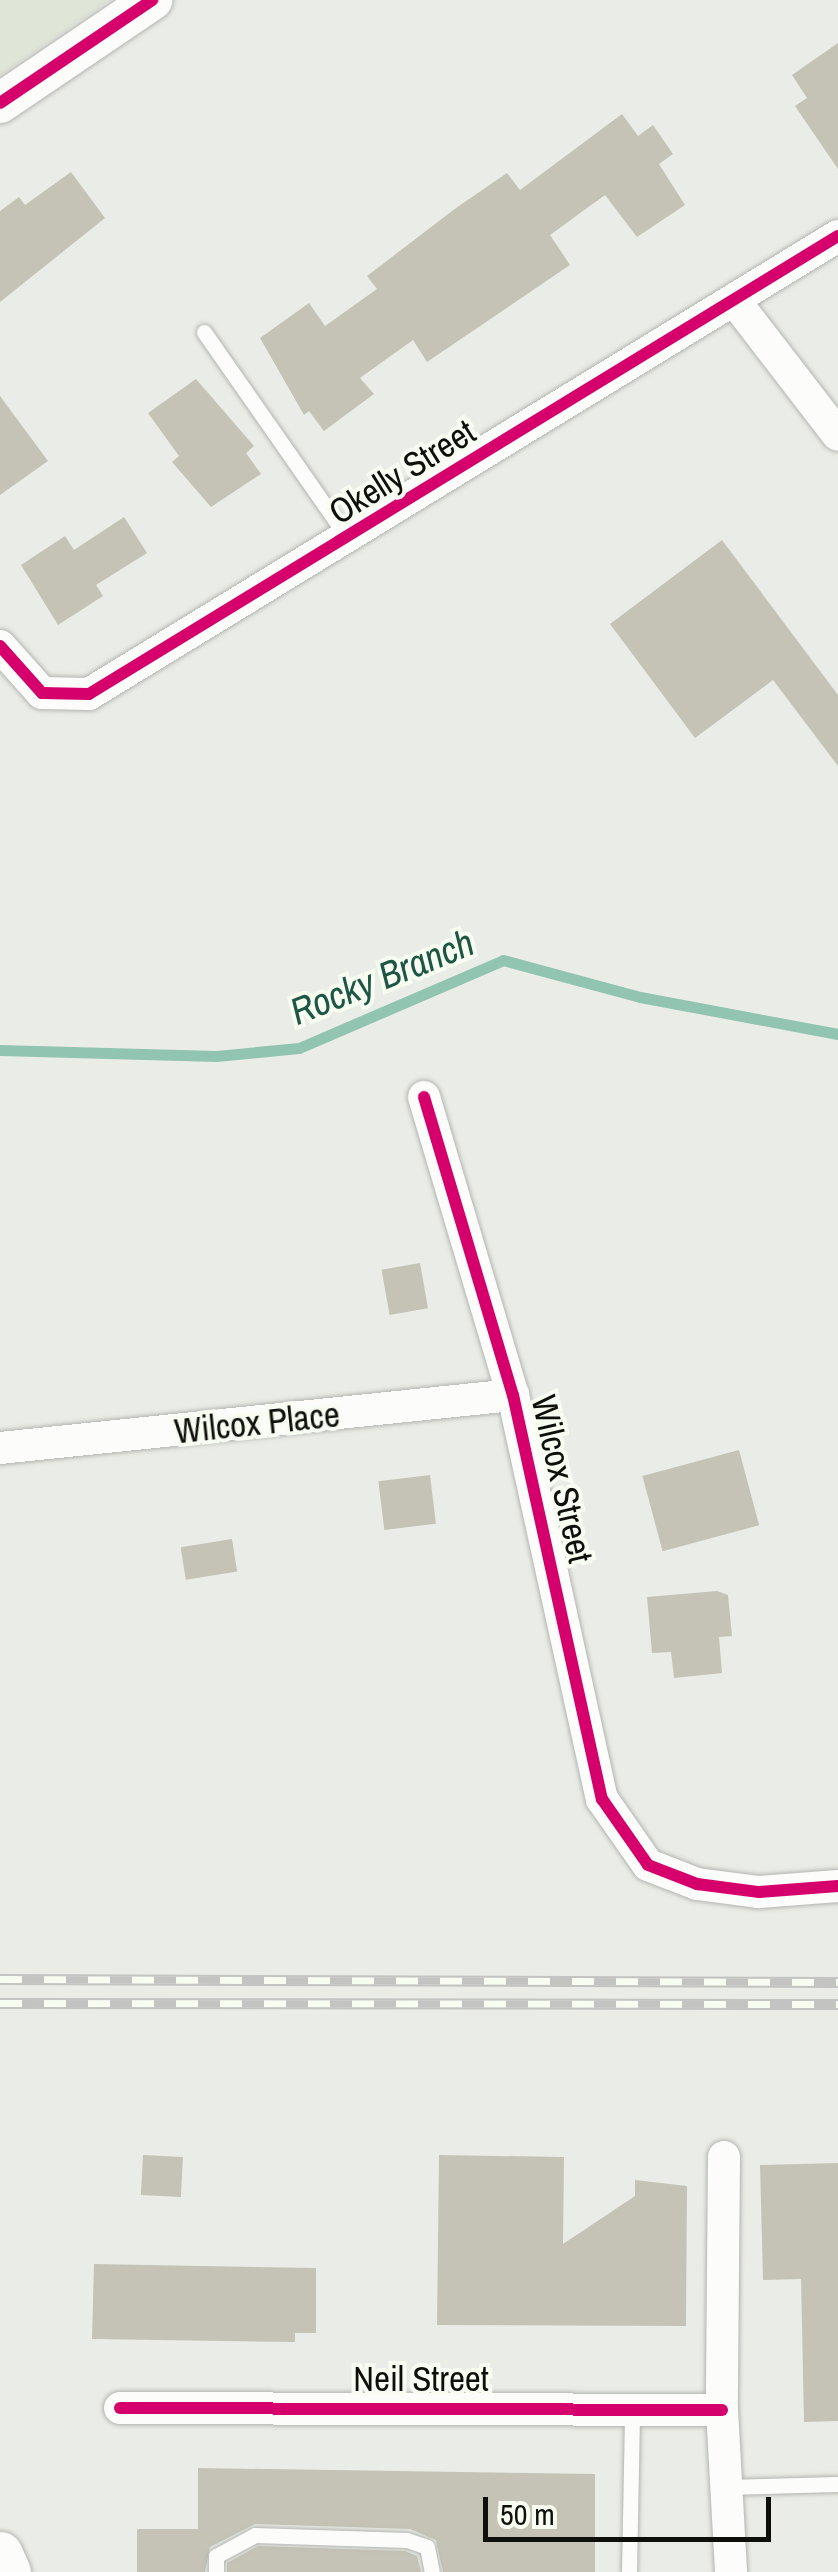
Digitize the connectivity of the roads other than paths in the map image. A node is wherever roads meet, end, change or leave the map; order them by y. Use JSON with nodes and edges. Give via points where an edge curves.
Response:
{"nodes":[{"id":1,"x":152,"y":0,"type":"edge"},
{"id":2,"x":0,"y":103,"type":"edge"},
{"id":3,"x":838,"y":236,"type":"edge"},
{"id":4,"x":734,"y":300,"type":"junction"},
{"id":5,"x":204,"y":332,"type":"dead end"},
{"id":6,"x":838,"y":435,"type":"edge"},
{"id":7,"x":349,"y":541,"type":"junction"},
{"id":8,"x":0,"y":646,"type":"edge"},
{"id":9,"x":424,"y":1098,"type":"dead end"},
{"id":10,"x":513,"y":1396,"type":"junction"},
{"id":11,"x":0,"y":1448,"type":"edge"},
{"id":12,"x":838,"y":1886,"type":"edge"},
{"id":13,"x":724,"y":2157,"type":"dead end"},
{"id":14,"x":120,"y":2408,"type":"dead end"},
{"id":15,"x":632,"y":2410,"type":"junction"},
{"id":16,"x":722,"y":2410,"type":"junction"},
{"id":17,"x":838,"y":2484,"type":"edge"},
{"id":18,"x":726,"y":2487,"type":"junction"},
{"id":19,"x":0,"y":2554,"type":"edge"},
{"id":20,"x":8,"y":2572,"type":"edge"},
{"id":21,"x":216,"y":2572,"type":"edge"},
{"id":22,"x":432,"y":2572,"type":"edge"},
{"id":23,"x":630,"y":2572,"type":"edge"},
{"id":24,"x":732,"y":2572,"type":"edge"}],
"edges":[{"from":1,"to":2,"type":"street"},
{"from":3,"to":4,"type":"street","name":"Okelly Street"},
{"from":4,"to":6,"type":"street"},
{"from":4,"to":7,"type":"street","name":"Okelly Street"},
{"from":5,"to":7,"type":"lane"},
{"from":7,"to":8,"type":"street","name":"Okelly Street","via":[[89,694],[42,693]]},
{"from":9,"to":10,"type":"street","name":"Wilcox Street"},
{"from":10,"to":11,"type":"street","name":"Wilcox Place"},
{"from":10,"to":12,"type":"street","name":"Wilcox Street","via":[[602,1799],[648,1865],[697,1884],[759,1892]]},
{"from":13,"to":16,"type":"street"},
{"from":14,"to":15,"type":"street","name":"Neil Street"},
{"from":15,"to":16,"type":"street","name":"Neil Street"},
{"from":15,"to":23,"type":"lane"},
{"from":16,"to":18,"type":"street"},
{"from":17,"to":18,"type":"lane"},
{"from":18,"to":24,"type":"street"},
{"from":19,"to":20,"type":"main road"},
{"from":21,"to":22,"type":"lane","via":[[216,2556],[255,2536],[407,2540],[427,2547]]}]}
